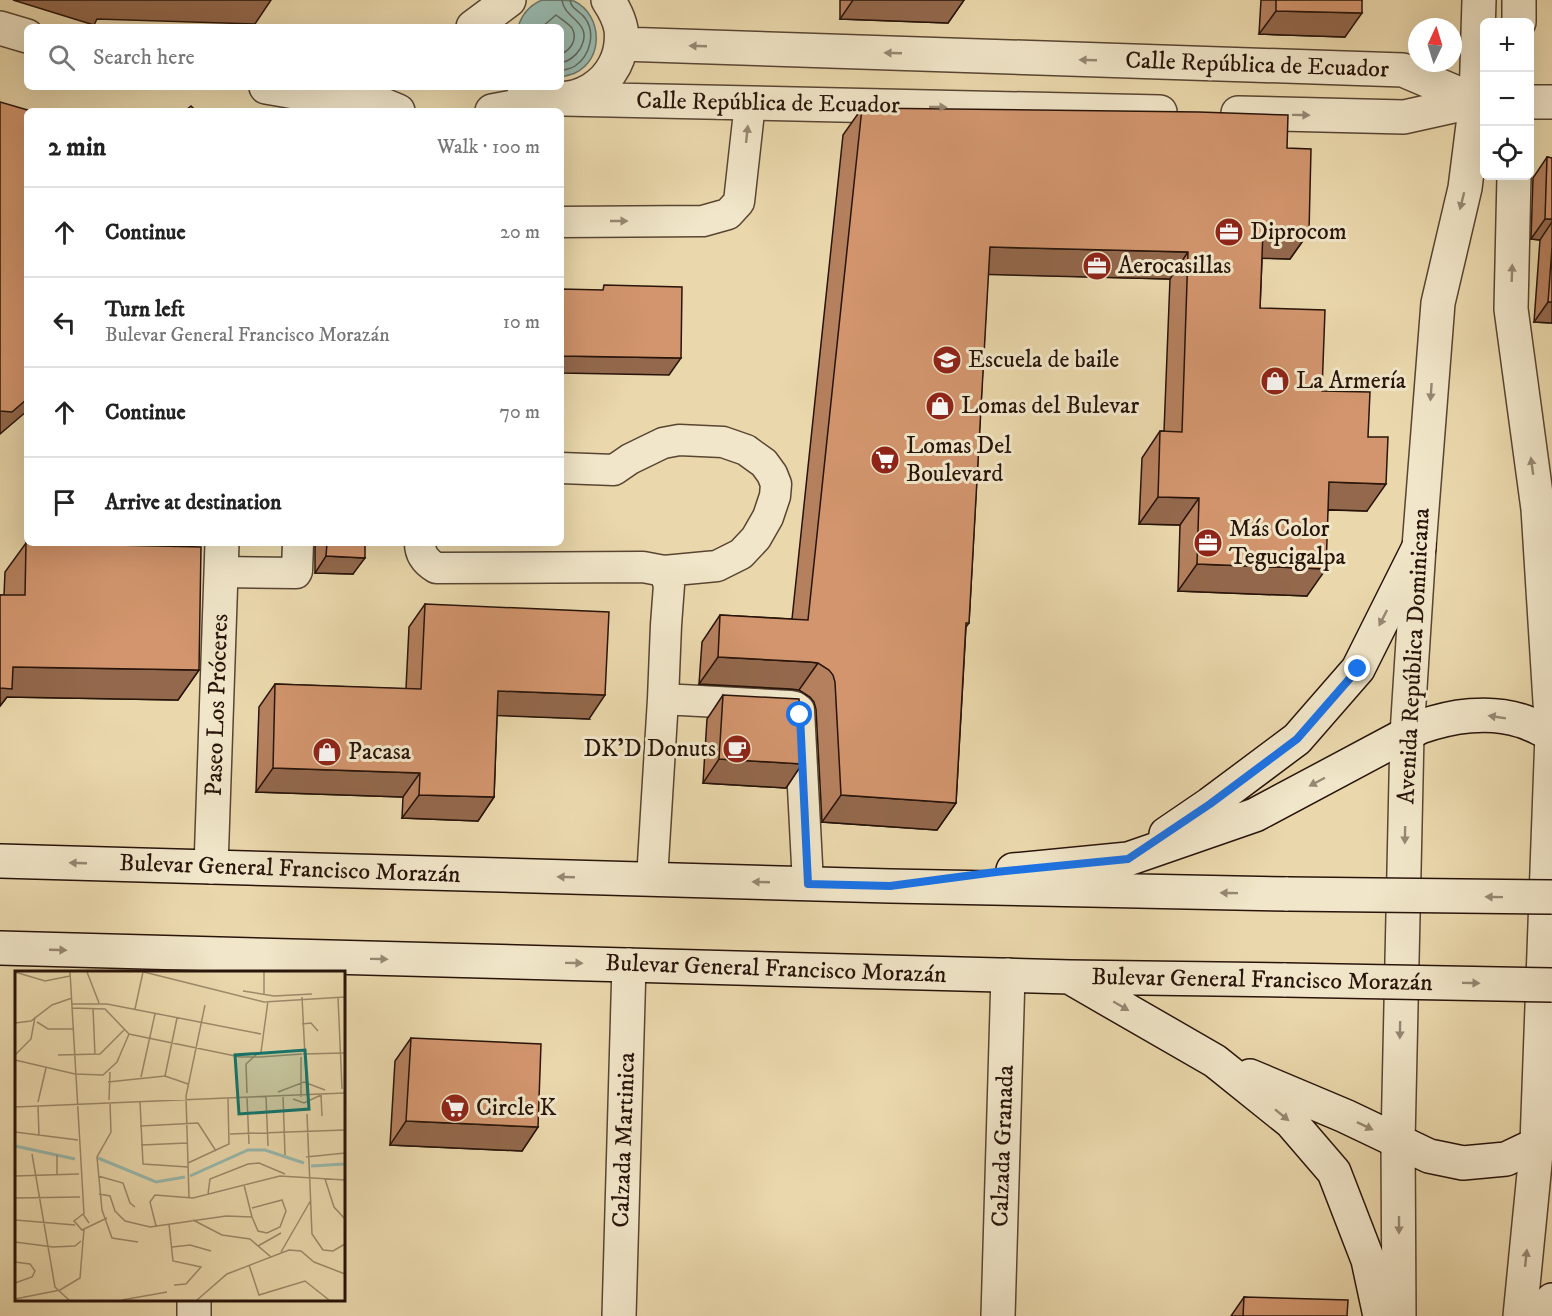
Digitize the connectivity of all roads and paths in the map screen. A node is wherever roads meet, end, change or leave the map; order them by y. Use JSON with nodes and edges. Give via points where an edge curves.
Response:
{"nodes":[{"id":1,"x":511,"y":0,"type":"edge"},
{"id":2,"x":608,"y":0,"type":"edge"},
{"id":3,"x":1479,"y":0,"type":"edge"},
{"id":4,"x":1519,"y":0,"type":"edge"},
{"id":5,"x":1518,"y":18,"type":"edge"},
{"id":6,"x":477,"y":24,"type":"edge"},
{"id":7,"x":500,"y":24,"type":"edge"},
{"id":8,"x":0,"y":28,"type":"edge"},
{"id":9,"x":24,"y":35,"type":"edge"},
{"id":10,"x":621,"y":44,"type":"junction"},
{"id":11,"x":283,"y":90,"type":"edge"},
{"id":12,"x":528,"y":90,"type":"edge"},
{"id":13,"x":559,"y":99,"type":"junction"},
{"id":14,"x":1476,"y":101,"type":"junction"},
{"id":15,"x":381,"y":102,"type":"edge"},
{"id":16,"x":1534,"y":102,"type":"edge"},
{"id":17,"x":1552,"y":102,"type":"edge"},
{"id":18,"x":750,"y":103,"type":"junction"},
{"id":19,"x":509,"y":108,"type":"edge"},
{"id":20,"x":1514,"y":180,"type":"edge"},
{"id":21,"x":564,"y":222,"type":"edge"},
{"id":22,"x":564,"y":468,"type":"edge"},
{"id":23,"x":298,"y":546,"type":"edge"},
{"id":24,"x":420,"y":546,"type":"edge"},
{"id":25,"x":1419,"y":547,"type":"junction"},
{"id":26,"x":221,"y":558,"type":"edge"},
{"id":27,"x":664,"y":571,"type":"junction"},
{"id":28,"x":663,"y":699,"type":"junction"},
{"id":29,"x":1407,"y":734,"type":"junction"},
{"id":30,"x":1552,"y":734,"type":"edge"},
{"id":31,"x":1128,"y":859,"type":"junction"},
{"id":32,"x":0,"y":861,"type":"edge"},
{"id":33,"x":211,"y":867,"type":"junction"},
{"id":34,"x":652,"y":879,"type":"junction"},
{"id":35,"x":808,"y":884,"type":"junction"},
{"id":36,"x":890,"y":886,"type":"junction"},
{"id":37,"x":1552,"y":897,"type":"edge"},
{"id":38,"x":0,"y":948,"type":"edge"},
{"id":39,"x":204,"y":963,"type":"edge"},
{"id":40,"x":629,"y":965,"type":"junction"},
{"id":41,"x":1008,"y":975,"type":"junction"},
{"id":42,"x":1070,"y":977,"type":"junction"},
{"id":43,"x":1552,"y":985,"type":"edge"},
{"id":44,"x":1215,"y":1061,"type":"junction"},
{"id":45,"x":1545,"y":1140,"type":"edge"},
{"id":46,"x":1398,"y":1142,"type":"junction"},
{"id":47,"x":1552,"y":1300,"type":"edge"},
{"id":48,"x":619,"y":1316,"type":"edge"},
{"id":49,"x":998,"y":1316,"type":"edge"},
{"id":50,"x":1380,"y":1316,"type":"edge"},
{"id":51,"x":1399,"y":1316,"type":"edge"},
{"id":52,"x":1520,"y":1316,"type":"edge"},
{"id":53,"x":1544,"y":1316,"type":"edge"}],
"edges":[{"from":1,"to":6,"type":"street"},
{"from":1,"to":7,"type":"street"},
{"from":2,"to":10,"type":"street","via":[[621,27]]},
{"from":3,"to":14,"type":"street","name":"Avenida República Dominicana"},
{"from":4,"to":5,"type":"street"},
{"from":8,"to":9,"type":"street"},
{"from":10,"to":13,"type":"street","via":[[618,60],[597,87],[581,96]]},
{"from":14,"to":10,"type":"street","name":"Calle República de Ecuador","one_way":true,"via":[[1403,70]]},
{"from":11,"to":15,"type":"street"},
{"from":12,"to":13,"type":"street"},
{"from":13,"to":18,"type":"street","name":"Calle República de Ecuador"},
{"from":13,"to":19,"type":"street","name":"Calle República de Ecuador"},
{"from":18,"to":14,"type":"street","name":"Calle República de Ecuador","one_way":true,"via":[[1404,117]]},
{"from":14,"to":25,"type":"street","name":"Avenida República Dominicana","one_way":true,"via":[[1466,188],[1438,303]]},
{"from":16,"to":17,"type":"street"},
{"from":21,"to":18,"type":"lane","one_way":true,"via":[[703,221],[728,214],[739,202]]},
{"from":30,"to":20,"type":"street","one_way":true,"via":[[1538,509],[1510,309]]},
{"from":22,"to":27,"type":"lane","via":[[614,470],[663,443],[679,440],[723,442],[747,450],[764,463],[776,484],[775,496],[756,538],[741,554],[717,566]]},
{"from":23,"to":26,"type":"lane","via":[[296,573]]},
{"from":24,"to":27,"type":"lane","via":[[426,561],[436,568],[643,567]]},
{"from":25,"to":29,"type":"street","name":"Avenida República Dominicana"},
{"from":25,"to":31,"type":"street","one_way":true,"via":[[1358,669],[1297,739]]},
{"from":26,"to":33,"type":"street","name":"Paseo Los Próceres"},
{"from":27,"to":28,"type":"lane","via":[[669,585]]},
{"from":28,"to":34,"type":"lane"},
{"from":28,"to":35,"type":"lane","via":[[790,706],[799,710]]},
{"from":30,"to":29,"type":"street","one_way":true,"via":[[1520,720],[1482,714],[1438,720]]},
{"from":29,"to":31,"type":"street","one_way":true,"via":[[1255,815]]},
{"from":29,"to":46,"type":"street","name":"Avenida República Dominicana","one_way":true},
{"from":30,"to":45,"type":"street"},
{"from":31,"to":36,"type":"street"},
{"from":33,"to":32,"type":"street","name":"Bulevar General Francisco Morazán","one_way":true},
{"from":34,"to":33,"type":"street","name":"Bulevar General Francisco Morazán","one_way":true},
{"from":35,"to":34,"type":"street","name":"Bulevar General Francisco Morazán","one_way":true},
{"from":35,"to":36,"type":"street","name":"Bulevar General Francisco Morazán"},
{"from":37,"to":36,"type":"street","name":"Bulevar General Francisco Morazán","one_way":true,"bridge":true},
{"from":38,"to":39,"type":"street","name":"Bulevar General Francisco Morazán","one_way":true},
{"from":39,"to":40,"type":"street","name":"Bulevar General Francisco Morazán","one_way":true},
{"from":40,"to":41,"type":"street","name":"Bulevar General Francisco Morazán"},
{"from":40,"to":48,"type":"street","name":"Calzada Martinica"},
{"from":41,"to":42,"type":"street","name":"Bulevar General Francisco Morazán"},
{"from":41,"to":49,"type":"street","name":"Calzada Granada"},
{"from":42,"to":43,"type":"street","name":"Bulevar General Francisco Morazán","one_way":true,"bridge":true},
{"from":42,"to":44,"type":"street","one_way":true},
{"from":44,"to":46,"type":"street","one_way":true},
{"from":44,"to":50,"type":"street","one_way":true,"via":[[1291,1122],[1334,1172],[1368,1260]]},
{"from":45,"to":46,"type":"street","via":[[1506,1159],[1464,1163],[1429,1156]]},
{"from":52,"to":45,"type":"street","one_way":true},
{"from":46,"to":51,"type":"street","name":"Avenida República Dominicana","one_way":true},
{"from":47,"to":53,"type":"street"}]}
